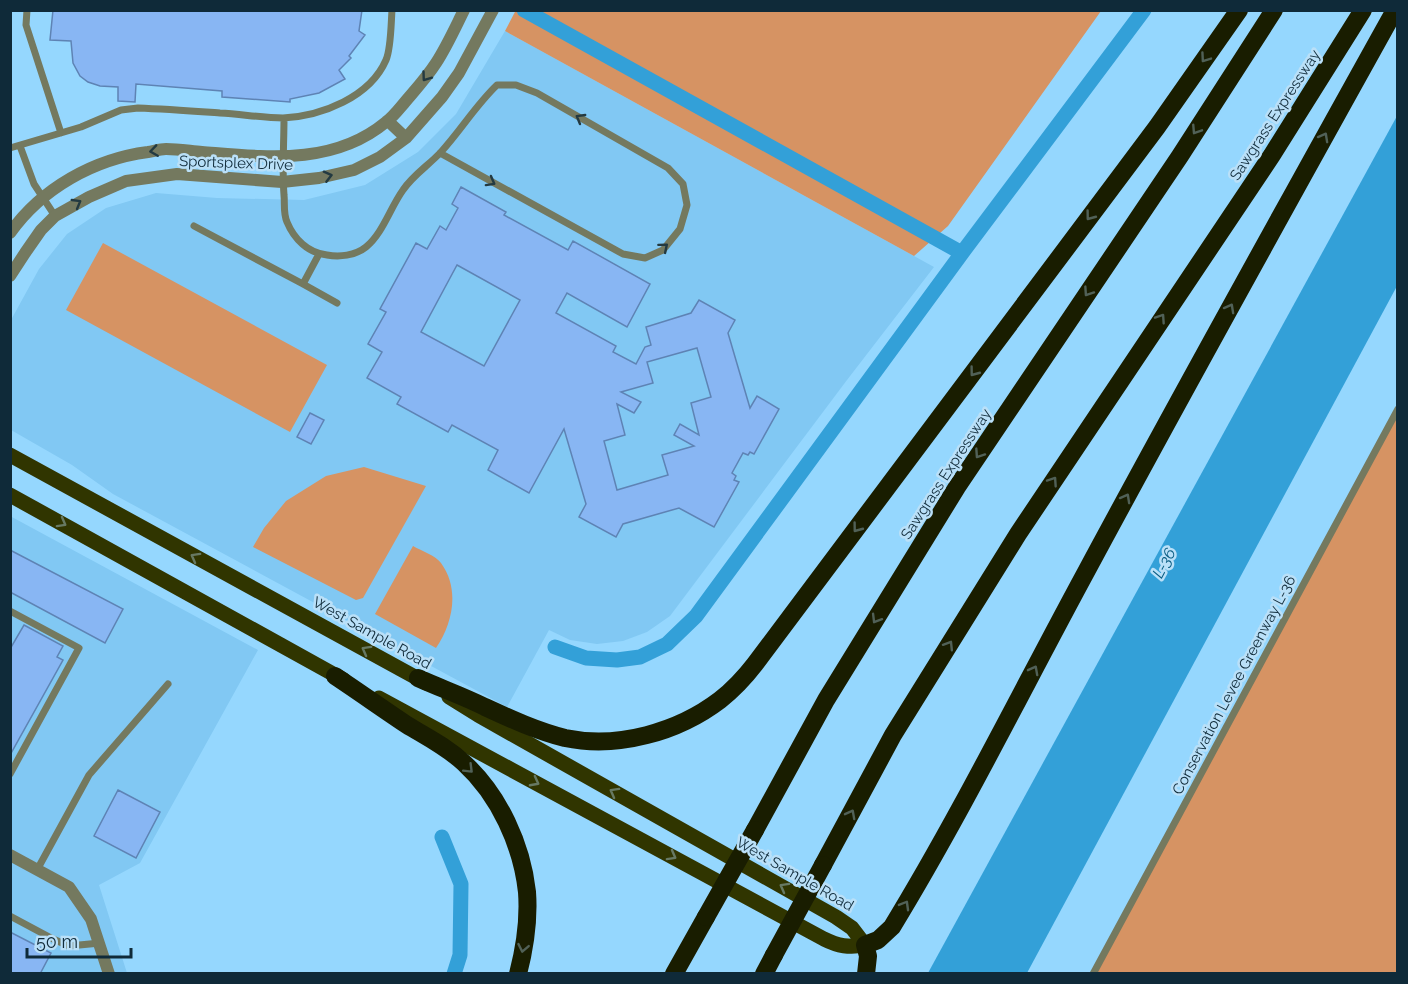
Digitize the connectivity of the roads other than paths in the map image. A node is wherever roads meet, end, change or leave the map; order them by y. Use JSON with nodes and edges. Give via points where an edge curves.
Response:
{"nodes":[{"id":1,"x":27,"y":10,"type":"edge"},
{"id":2,"x":392,"y":10,"type":"edge"},
{"id":3,"x":464,"y":10,"type":"edge"},
{"id":4,"x":493,"y":10,"type":"edge"},
{"id":5,"x":1239,"y":10,"type":"edge"},
{"id":6,"x":1274,"y":10,"type":"edge"},
{"id":7,"x":1363,"y":10,"type":"edge"},
{"id":8,"x":1395,"y":10,"type":"edge"},
{"id":9,"x":284,"y":118,"type":"junction"},
{"id":10,"x":388,"y":121,"type":"junction"},
{"id":11,"x":60,"y":133,"type":"junction"},
{"id":12,"x":406,"y":138,"type":"junction"},
{"id":13,"x":20,"y":146,"type":"junction"},
{"id":14,"x":10,"y":148,"type":"edge"},
{"id":15,"x":440,"y":153,"type":"junction"},
{"id":16,"x":283,"y":156,"type":"junction"},
{"id":17,"x":282,"y":182,"type":"junction"},
{"id":18,"x":42,"y":198,"type":"junction"},
{"id":19,"x":55,"y":216,"type":"junction"},
{"id":20,"x":194,"y":226,"type":"dead end"},
{"id":21,"x":10,"y":233,"type":"edge"},
{"id":22,"x":319,"y":254,"type":"junction"},
{"id":23,"x":10,"y":276,"type":"edge"},
{"id":24,"x":303,"y":284,"type":"junction"},
{"id":25,"x":337,"y":303,"type":"dead end"},
{"id":26,"x":1398,"y":409,"type":"edge"},
{"id":27,"x":10,"y":455,"type":"edge"},
{"id":28,"x":10,"y":495,"type":"edge"},
{"id":29,"x":10,"y":611,"type":"edge"},
{"id":30,"x":335,"y":676,"type":"junction"},
{"id":31,"x":418,"y":678,"type":"junction"},
{"id":32,"x":168,"y":684,"type":"dead end"},
{"id":33,"x":11,"y":773,"type":"edge"},
{"id":34,"x":10,"y":855,"type":"edge"},
{"id":35,"x":37,"y":870,"type":"junction"},
{"id":36,"x":10,"y":916,"type":"edge"},
{"id":37,"x":100,"y":943,"type":"junction"},
{"id":38,"x":865,"y":945,"type":"junction"},
{"id":39,"x":109,"y":974,"type":"edge"},
{"id":40,"x":518,"y":974,"type":"edge"},
{"id":41,"x":674,"y":974,"type":"edge"},
{"id":42,"x":764,"y":974,"type":"edge"},
{"id":43,"x":866,"y":974,"type":"edge"},
{"id":44,"x":1093,"y":974,"type":"edge"}],
"edges":[{"from":1,"to":11,"type":"lane","via":[[27,25]]},
{"from":2,"to":9,"type":"lane","via":[[387,57],[367,86],[334,107]]},
{"from":3,"to":10,"type":"street","name":"Sportsplex Drive","one_way":true,"via":[[422,83]]},
{"from":4,"to":12,"type":"street","name":"Sportsplex Drive","via":[[459,73]]},
{"from":5,"to":31,"type":"highway","one_way":true,"via":[[1157,127],[755,664],[721,699],[662,731],[630,739],[597,741],[566,738],[536,729]]},
{"from":6,"to":41,"type":"highway","name":"Sawgrass Expressway","one_way":true,"bridge":true,"via":[[957,487],[826,700]]},
{"from":42,"to":7,"type":"highway","name":"Sawgrass Expressway","one_way":true,"bridge":true,"via":[[893,735],[1018,534],[1272,154]]},
{"from":38,"to":8,"type":"highway","one_way":true,"via":[[878,940],[892,927]]},
{"from":9,"to":11,"type":"lane","via":[[138,108],[121,110]]},
{"from":9,"to":16,"type":"lane"},
{"from":10,"to":12,"type":"street"},
{"from":10,"to":16,"type":"street","name":"Sportsplex Drive","via":[[342,147]]},
{"from":11,"to":13,"type":"lane"},
{"from":17,"to":12,"type":"street","name":"Sportsplex Drive","one_way":true,"via":[[354,170]]},
{"from":13,"to":14,"type":"lane"},
{"from":13,"to":18,"type":"lane"},
{"from":15,"to":15,"type":"lane","one_way":true,"via":[[623,254],[645,258],[663,250],[680,229],[687,205],[683,184],[668,168],[537,93],[516,86],[497,85]]},
{"from":15,"to":22,"type":"lane","via":[[408,182],[375,238],[364,249],[336,257]]},
{"from":16,"to":17,"type":"lane"},
{"from":16,"to":18,"type":"street","name":"Sportsplex Drive","one_way":true,"via":[[165,149],[128,154],[94,166]]},
{"from":19,"to":17,"type":"street","name":"Sportsplex Drive","one_way":true,"via":[[126,181],[177,174]]},
{"from":17,"to":22,"type":"lane","via":[[287,222],[295,237]]},
{"from":18,"to":19,"type":"lane"},
{"from":18,"to":21,"type":"street","name":"Sportsplex Drive"},
{"from":19,"to":23,"type":"street","name":"Sportsplex Drive"},
{"from":20,"to":24,"type":"lane"},
{"from":22,"to":24,"type":"lane"},
{"from":24,"to":25,"type":"lane"},
{"from":26,"to":44,"type":"lane","name":"Conservation Levee Greenway L-36"},
{"from":31,"to":27,"type":"main road","name":"West Sample Road","one_way":true},
{"from":28,"to":30,"type":"main road","one_way":true},
{"from":29,"to":33,"type":"lane","via":[[79,648]]},
{"from":30,"to":38,"type":"main road","one_way":true,"via":[[824,939],[846,947]]},
{"from":30,"to":40,"type":"highway","one_way":true,"via":[[454,755],[476,775],[496,802],[516,845],[527,892],[525,938]]},
{"from":38,"to":31,"type":"main road","name":"West Sample Road","one_way":true,"via":[[836,916]]},
{"from":32,"to":35,"type":"lane","via":[[89,775]]},
{"from":34,"to":35,"type":"street"},
{"from":35,"to":37,"type":"street","via":[[69,887],[91,919]]},
{"from":36,"to":37,"type":"lane","via":[[69,946]]},
{"from":37,"to":39,"type":"street"},
{"from":38,"to":43,"type":"highway"}]}
